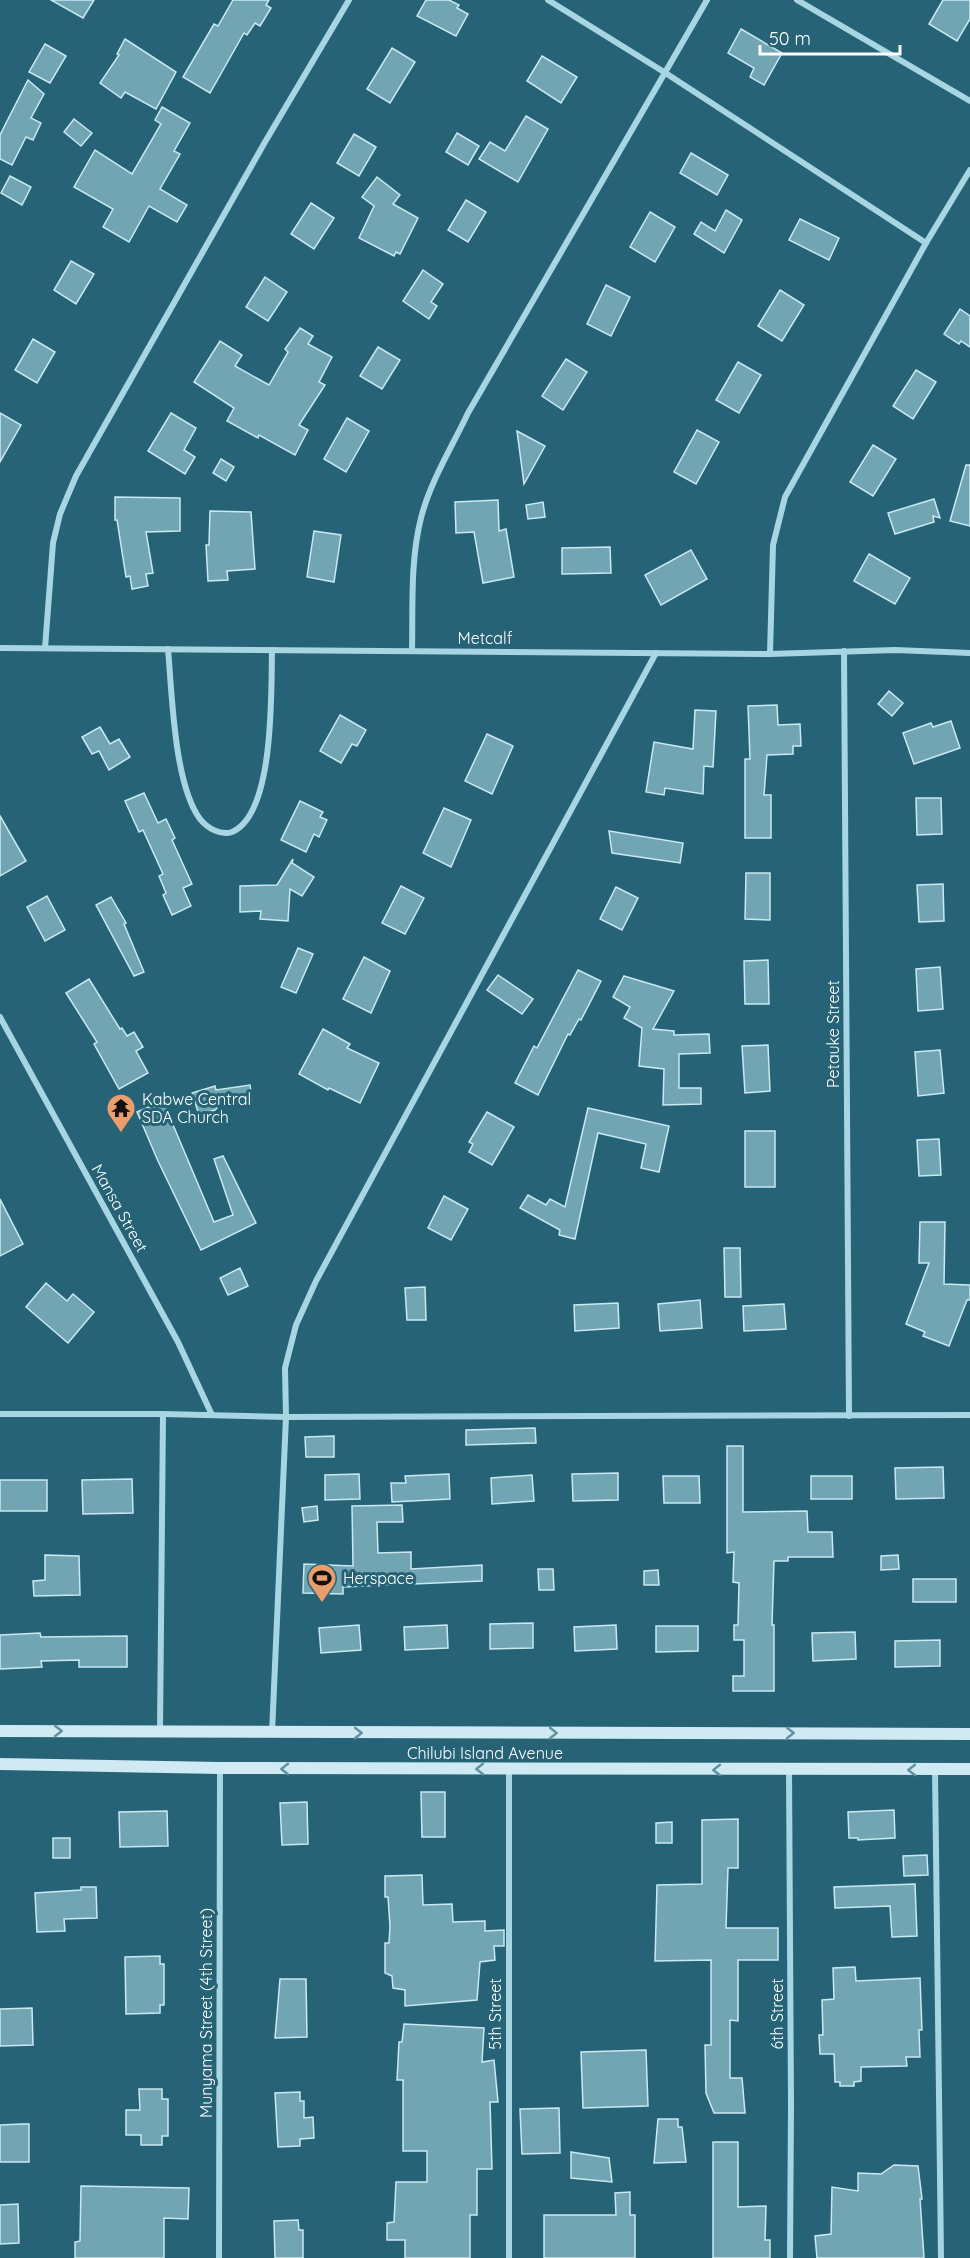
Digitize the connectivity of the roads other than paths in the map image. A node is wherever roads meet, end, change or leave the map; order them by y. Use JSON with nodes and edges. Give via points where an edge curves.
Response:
{"nodes":[{"id":1,"x":349,"y":0,"type":"edge"},
{"id":2,"x":548,"y":0,"type":"edge"},
{"id":3,"x":707,"y":0,"type":"edge"},
{"id":4,"x":798,"y":0,"type":"edge"},
{"id":5,"x":664,"y":72,"type":"junction"},
{"id":6,"x":970,"y":101,"type":"edge"},
{"id":7,"x":970,"y":170,"type":"edge"},
{"id":8,"x":926,"y":243,"type":"junction"},
{"id":9,"x":0,"y":648,"type":"edge"},
{"id":10,"x":45,"y":648,"type":"junction"},
{"id":11,"x":168,"y":649,"type":"junction"},
{"id":12,"x":272,"y":650,"type":"junction"},
{"id":13,"x":412,"y":651,"type":"junction"},
{"id":14,"x":844,"y":651,"type":"junction"},
{"id":15,"x":656,"y":653,"type":"junction"},
{"id":16,"x":970,"y":653,"type":"edge"},
{"id":17,"x":770,"y":654,"type":"junction"},
{"id":18,"x":0,"y":1017,"type":"edge"},
{"id":19,"x":0,"y":1414,"type":"edge"},
{"id":20,"x":163,"y":1414,"type":"junction"},
{"id":21,"x":212,"y":1415,"type":"junction"},
{"id":22,"x":970,"y":1415,"type":"edge"},
{"id":23,"x":849,"y":1416,"type":"junction"},
{"id":24,"x":286,"y":1417,"type":"junction"},
{"id":25,"x":0,"y":1731,"type":"edge"},
{"id":26,"x":160,"y":1732,"type":"junction"},
{"id":27,"x":272,"y":1733,"type":"junction"},
{"id":28,"x":970,"y":1734,"type":"edge"},
{"id":29,"x":0,"y":1764,"type":"edge"},
{"id":30,"x":220,"y":1768,"type":"junction"},
{"id":31,"x":509,"y":1769,"type":"junction"},
{"id":32,"x":970,"y":1769,"type":"edge"},
{"id":33,"x":789,"y":1770,"type":"junction"},
{"id":34,"x":935,"y":1770,"type":"junction"},
{"id":35,"x":219,"y":2258,"type":"edge"},
{"id":36,"x":509,"y":2258,"type":"edge"},
{"id":37,"x":790,"y":2258,"type":"edge"},
{"id":38,"x":941,"y":2258,"type":"edge"}],
"edges":[{"from":1,"to":10,"type":"street","via":[[75,476],[53,543]]},
{"from":2,"to":5,"type":"street"},
{"from":3,"to":5,"type":"street"},
{"from":4,"to":6,"type":"street"},
{"from":5,"to":8,"type":"street"},
{"from":5,"to":13,"type":"street","via":[[468,413],[435,481],[421,518],[414,565]]},
{"from":7,"to":8,"type":"street"},
{"from":8,"to":17,"type":"street","via":[[784,497],[773,546]]},
{"from":9,"to":10,"type":"street","name":"Metcalf"},
{"from":10,"to":11,"type":"street","name":"Metcalf"},
{"from":11,"to":12,"type":"street","name":"Metcalf"},
{"from":11,"to":12,"type":"street","via":[[179,760],[189,796],[201,819],[214,831],[228,834],[240,829],[249,816],[268,758]]},
{"from":12,"to":13,"type":"street","name":"Metcalf"},
{"from":13,"to":15,"type":"street","name":"Metcalf"},
{"from":14,"to":16,"type":"street","name":"Metcalf"},
{"from":14,"to":17,"type":"street","name":"Metcalf"},
{"from":14,"to":23,"type":"street","name":"Petauke Street"},
{"from":15,"to":17,"type":"street","name":"Metcalf"},
{"from":15,"to":24,"type":"street","via":[[316,1281],[296,1325],[285,1368]]},
{"from":18,"to":21,"type":"street","name":"Mansa Street","via":[[178,1342]]},
{"from":19,"to":20,"type":"street"},
{"from":20,"to":21,"type":"street"},
{"from":20,"to":26,"type":"street"},
{"from":21,"to":24,"type":"street"},
{"from":22,"to":23,"type":"street"},
{"from":23,"to":24,"type":"street"},
{"from":24,"to":27,"type":"street"},
{"from":25,"to":26,"type":"street","name":"Chilubi Island Avenue","one_way":true},
{"from":26,"to":27,"type":"street","name":"Chilubi Island Avenue"},
{"from":27,"to":28,"type":"street","name":"Chilubi Island Avenue","one_way":true},
{"from":29,"to":30,"type":"street","name":"Chilubi Island Avenue"},
{"from":31,"to":30,"type":"street","name":"Chilubi Island Avenue","one_way":true},
{"from":30,"to":35,"type":"street","name":"Munyama Street (4th Street)"},
{"from":33,"to":31,"type":"street","name":"Chilubi Island Avenue","one_way":true},
{"from":31,"to":36,"type":"street","name":"5th Street"},
{"from":32,"to":34,"type":"street","name":"Chilubi Island Avenue"},
{"from":34,"to":33,"type":"street","name":"Chilubi Island Avenue","one_way":true},
{"from":33,"to":37,"type":"street","name":"6th Street"},
{"from":34,"to":38,"type":"street"}]}
